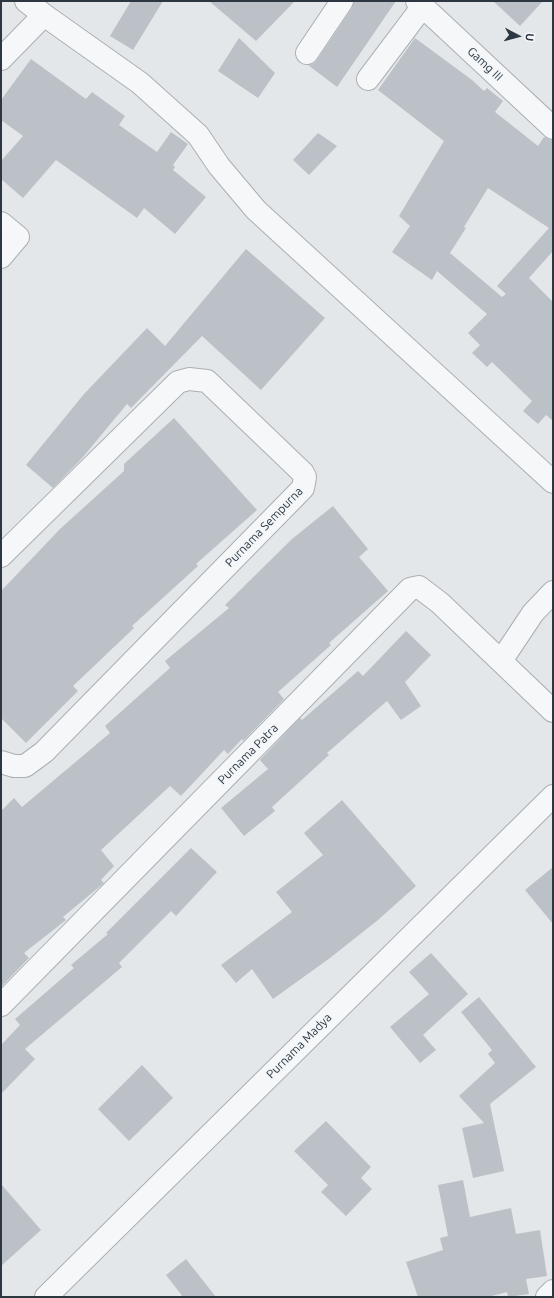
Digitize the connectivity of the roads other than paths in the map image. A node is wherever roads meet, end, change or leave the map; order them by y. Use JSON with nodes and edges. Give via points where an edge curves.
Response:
{"nodes":[{"id":1,"x":26,"y":1,"type":"edge"},
{"id":2,"x":342,"y":1,"type":"edge"},
{"id":3,"x":420,"y":4,"type":"edge"},
{"id":4,"x":44,"y":16,"type":"junction"},
{"id":5,"x":307,"y":53,"type":"dead end"},
{"id":6,"x":1,"y":59,"type":"edge"},
{"id":7,"x":368,"y":79,"type":"dead end"},
{"id":8,"x":553,"y":128,"type":"edge"},
{"id":9,"x":1,"y":223,"type":"edge"},
{"id":10,"x":1,"y":256,"type":"edge"},
{"id":11,"x":553,"y":482,"type":"edge"},
{"id":12,"x":1,"y":556,"type":"edge"},
{"id":13,"x":553,"y":592,"type":"edge"},
{"id":14,"x":501,"y":661,"type":"junction"},
{"id":15,"x":553,"y":711,"type":"edge"},
{"id":16,"x":1,"y":763,"type":"edge"},
{"id":17,"x":553,"y":796,"type":"edge"},
{"id":18,"x":1,"y":1005,"type":"edge"},
{"id":19,"x":553,"y":1291,"type":"edge"},
{"id":20,"x":46,"y":1297,"type":"edge"},
{"id":21,"x":548,"y":1297,"type":"edge"}],
"edges":[{"from":1,"to":4,"type":"street"},
{"from":2,"to":5,"type":"street"},
{"from":3,"to":7,"type":"street"},
{"from":3,"to":8,"type":"street","name":"Gamg III"},
{"from":4,"to":6,"type":"street"},
{"from":4,"to":11,"type":"street","via":[[140,83],[198,135],[219,166],[256,210]]},
{"from":9,"to":10,"type":"street","via":[[18,237]]},
{"from":12,"to":16,"type":"street","name":"Purnama Sempurna","via":[[178,382],[189,379],[207,381],[305,477],[303,488],[44,752],[25,766]]},
{"from":13,"to":14,"type":"street","via":[[533,613]]},
{"from":14,"to":15,"type":"street","name":"Purnama Patra"},
{"from":14,"to":18,"type":"street","name":"Purnama Patra","via":[[440,603],[419,587],[410,589]]},
{"from":17,"to":20,"type":"street","name":"Purnama Madya"},
{"from":19,"to":21,"type":"street"}]}
